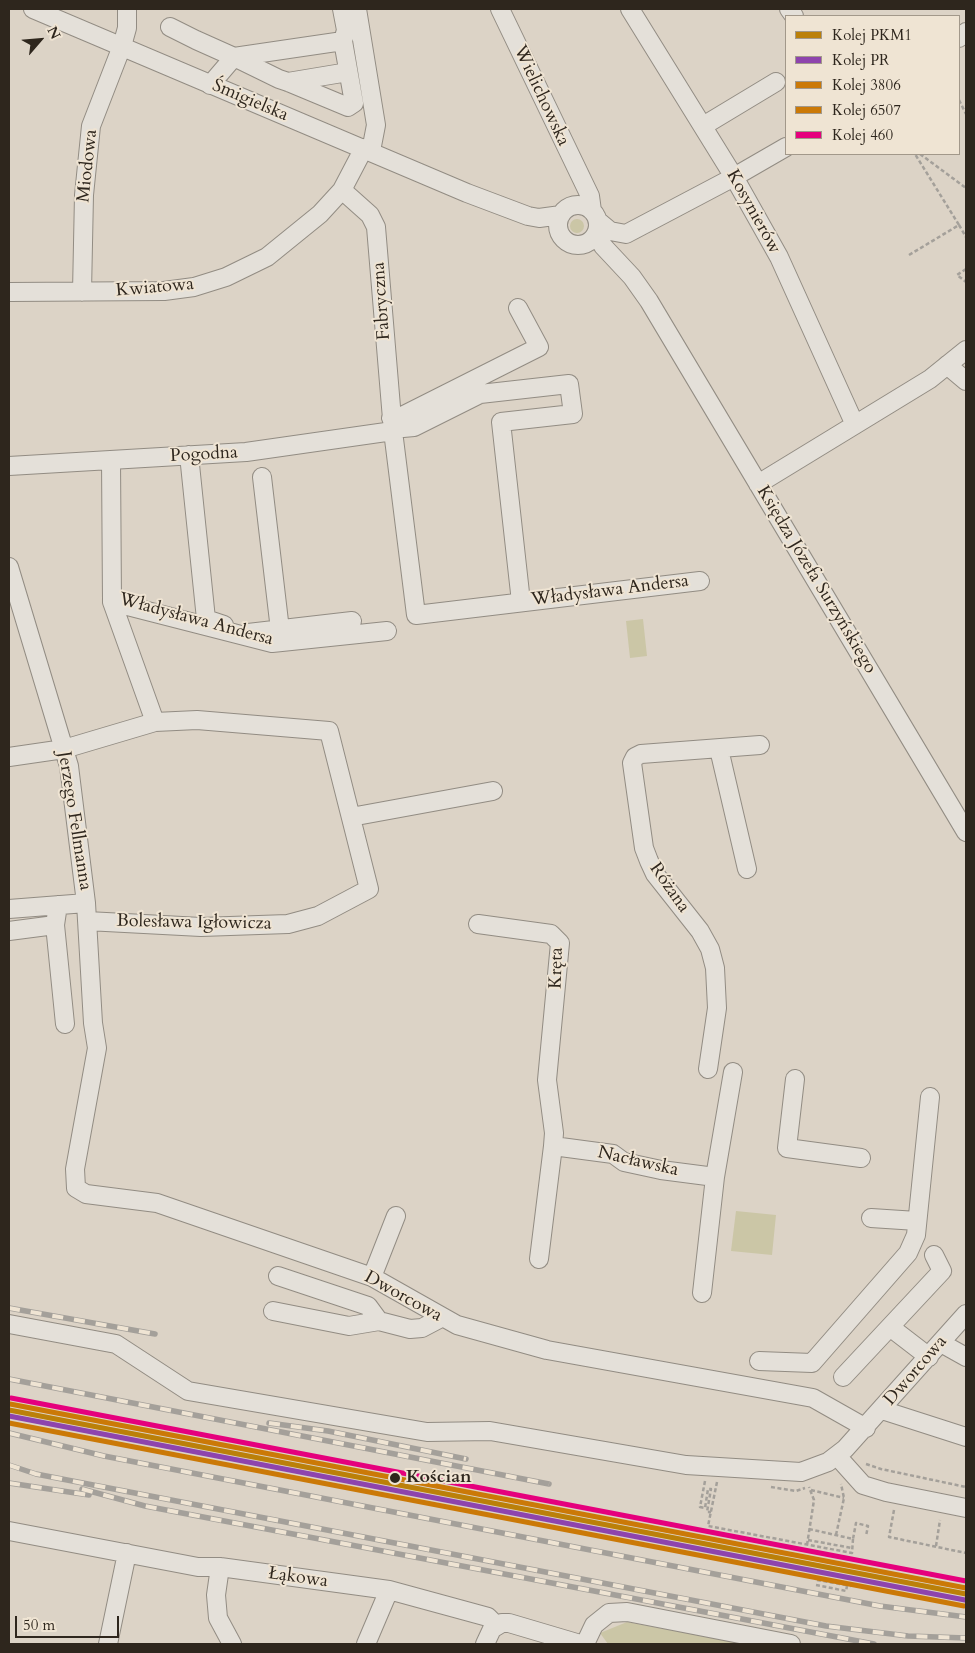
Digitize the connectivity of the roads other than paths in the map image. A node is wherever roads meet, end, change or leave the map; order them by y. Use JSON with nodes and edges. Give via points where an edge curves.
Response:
{"nodes":[{"id":1,"x":33,"y":9,"type":"edge"},
{"id":2,"x":127,"y":9,"type":"edge"},
{"id":3,"x":342,"y":9,"type":"edge"},
{"id":4,"x":357,"y":9,"type":"edge"},
{"id":5,"x":500,"y":9,"type":"edge"},
{"id":6,"x":630,"y":9,"type":"edge"},
{"id":7,"x":170,"y":27,"type":"dead end"},
{"id":8,"x":343,"y":41,"type":"junction"},
{"id":9,"x":122,"y":46,"type":"junction"},
{"id":10,"x":234,"y":57,"type":"junction"},
{"id":11,"x":348,"y":72,"type":"junction"},
{"id":12,"x":288,"y":82,"type":"junction"},
{"id":13,"x":776,"y":82,"type":"dead end"},
{"id":14,"x":210,"y":84,"type":"junction"},
{"id":15,"x":230,"y":93,"type":"junction"},
{"id":16,"x":703,"y":126,"type":"junction"},
{"id":17,"x":785,"y":148,"type":"edge"},
{"id":18,"x":368,"y":150,"type":"junction"},
{"id":19,"x":734,"y":177,"type":"junction"},
{"id":20,"x":342,"y":190,"type":"junction"},
{"id":21,"x":466,"y":193,"type":"junction"},
{"id":22,"x":585,"y":217,"type":"junction"},
{"id":23,"x":570,"y":241,"type":"junction"},
{"id":24,"x":9,"y":292,"type":"edge"},
{"id":25,"x":82,"y":292,"type":"junction"},
{"id":26,"x":518,"y":308,"type":"dead end"},
{"id":27,"x":665,"y":330,"type":"junction"},
{"id":28,"x":966,"y":350,"type":"edge"},
{"id":29,"x":947,"y":365,"type":"junction"},
{"id":30,"x":966,"y":381,"type":"edge"},
{"id":31,"x":856,"y":425,"type":"junction"},
{"id":32,"x":392,"y":426,"type":"junction"},
{"id":33,"x":189,"y":455,"type":"junction"},
{"id":34,"x":111,"y":460,"type":"junction"},
{"id":35,"x":9,"y":466,"type":"edge"},
{"id":36,"x":262,"y":477,"type":"dead end"},
{"id":37,"x":758,"y":484,"type":"junction"},
{"id":38,"x":9,"y":567,"type":"edge"},
{"id":39,"x":700,"y":580,"type":"dead end"},
{"id":40,"x":112,"y":602,"type":"junction"},
{"id":41,"x":521,"y":602,"type":"junction"},
{"id":42,"x":352,"y":621,"type":"dead end"},
{"id":43,"x":280,"y":630,"type":"junction"},
{"id":44,"x":387,"y":631,"type":"dead end"},
{"id":45,"x":155,"y":722,"type":"junction"},
{"id":46,"x":760,"y":745,"type":"dead end"},
{"id":47,"x":64,"y":749,"type":"junction"},
{"id":48,"x":719,"y":749,"type":"junction"},
{"id":49,"x":9,"y":757,"type":"edge"},
{"id":50,"x":493,"y":791,"type":"dead end"},
{"id":51,"x":351,"y":817,"type":"junction"},
{"id":52,"x":966,"y":832,"type":"edge"},
{"id":53,"x":747,"y":870,"type":"dead end"},
{"id":54,"x":86,"y":903,"type":"junction"},
{"id":55,"x":58,"y":905,"type":"junction"},
{"id":56,"x":9,"y":909,"type":"edge"},
{"id":57,"x":87,"y":921,"type":"junction"},
{"id":58,"x":478,"y":924,"type":"dead end"},
{"id":59,"x":55,"y":925,"type":"junction"},
{"id":60,"x":9,"y":931,"type":"edge"},
{"id":61,"x":93,"y":1023,"type":"joint"},
{"id":62,"x":64,"y":1024,"type":"dead end"},
{"id":63,"x":708,"y":1069,"type":"dead end"},
{"id":64,"x":733,"y":1072,"type":"dead end"},
{"id":65,"x":795,"y":1079,"type":"dead end"},
{"id":66,"x":930,"y":1097,"type":"dead end"},
{"id":67,"x":553,"y":1146,"type":"junction"},
{"id":68,"x":861,"y":1158,"type":"dead end"},
{"id":69,"x":715,"y":1177,"type":"junction"},
{"id":70,"x":396,"y":1216,"type":"dead end"},
{"id":71,"x":871,"y":1218,"type":"dead end"},
{"id":72,"x":917,"y":1221,"type":"junction"},
{"id":73,"x":934,"y":1256,"type":"dead end"},
{"id":74,"x":539,"y":1259,"type":"dead end"},
{"id":75,"x":278,"y":1276,"type":"dead end"},
{"id":76,"x":372,"y":1277,"type":"junction"},
{"id":77,"x":702,"y":1293,"type":"dead end"},
{"id":78,"x":273,"y":1311,"type":"dead end"},
{"id":79,"x":966,"y":1314,"type":"edge"},
{"id":80,"x":441,"y":1318,"type":"junction"},
{"id":81,"x":379,"y":1321,"type":"junction"},
{"id":82,"x":9,"y":1324,"type":"edge"},
{"id":83,"x":890,"y":1327,"type":"junction"},
{"id":84,"x":941,"y":1342,"type":"junction"},
{"id":85,"x":929,"y":1357,"type":"junction"},
{"id":86,"x":966,"y":1357,"type":"edge"},
{"id":87,"x":759,"y":1361,"type":"dead end"},
{"id":88,"x":843,"y":1377,"type":"dead end"},
{"id":89,"x":882,"y":1410,"type":"junction"},
{"id":90,"x":866,"y":1428,"type":"junction"},
{"id":91,"x":966,"y":1437,"type":"edge"},
{"id":92,"x":837,"y":1456,"type":"junction"},
{"id":93,"x":966,"y":1508,"type":"edge"},
{"id":94,"x":9,"y":1531,"type":"edge"},
{"id":95,"x":127,"y":1553,"type":"junction"},
{"id":96,"x":220,"y":1568,"type":"junction"},
{"id":97,"x":389,"y":1590,"type":"junction"},
{"id":98,"x":496,"y":1626,"type":"junction"},
{"id":99,"x":108,"y":1644,"type":"edge"},
{"id":100,"x":232,"y":1644,"type":"edge"},
{"id":101,"x":366,"y":1644,"type":"edge"},
{"id":102,"x":486,"y":1644,"type":"edge"},
{"id":103,"x":580,"y":1644,"type":"edge"},
{"id":104,"x":585,"y":1644,"type":"edge"},
{"id":105,"x":791,"y":1644,"type":"edge"}],
"edges":[{"from":1,"to":9,"type":"street","name":"Śmigielska"},
{"from":2,"to":9,"type":"street","name":"Miodowa"},
{"from":3,"to":8,"type":"street","via":[[346,30]]},
{"from":4,"to":18,"type":"street","name":"Kwiatowa","via":[[376,125]]},
{"from":5,"to":22,"type":"street","name":"Wielichowska","via":[[582,182]]},
{"from":6,"to":16,"type":"street","name":"Kosynierów"},
{"from":7,"to":10,"type":"street"},
{"from":8,"to":10,"type":"street"},
{"from":8,"to":11,"type":"street"},
{"from":9,"to":14,"type":"street","name":"Śmigielska"},
{"from":9,"to":25,"type":"street","name":"Miodowa","via":[[91,126],[84,195]]},
{"from":10,"to":12,"type":"street"},
{"from":10,"to":14,"type":"street"},
{"from":10,"to":15,"type":"street"},
{"from":11,"to":12,"type":"street"},
{"from":11,"to":12,"type":"street","via":[[354,103],[348,107]]},
{"from":13,"to":16,"type":"street"},
{"from":14,"to":15,"type":"street","name":"Śmigielska"},
{"from":15,"to":18,"type":"street","name":"Śmigielska"},
{"from":16,"to":19,"type":"street","name":"Kosynierów"},
{"from":17,"to":19,"type":"street"},
{"from":18,"to":20,"type":"street","name":"Kwiatowa"},
{"from":18,"to":21,"type":"street","name":"Śmigielska"},
{"from":19,"to":22,"type":"street","via":[[626,234],[610,231]]},
{"from":19,"to":31,"type":"street","name":"Kosynierów","via":[[779,257]]},
{"from":20,"to":25,"type":"street","name":"Kwiatowa","via":[[320,214],[268,257],[226,277],[194,287],[164,291]]},
{"from":20,"to":32,"type":"street","name":"Fabryczna","via":[[370,215],[376,227]]},
{"from":21,"to":22,"type":"street","name":"Śmigielska","via":[[528,216]]},
{"from":21,"to":23,"type":"street","name":"Śmigielska","via":[[525,224]]},
{"from":22,"to":23,"type":"street","via":[[589,242]]},
{"from":22,"to":23,"type":"street","name":"Wielichowska","via":[[558,226]]},
{"from":22,"to":27,"type":"street","name":"Księdza Józefa Surzyńskiego","via":[[603,246],[649,301]]},
{"from":23,"to":27,"type":"street","name":"Księdza Józefa Surzyńskiego","via":[[615,273]]},
{"from":24,"to":25,"type":"street","name":"Kwiatowa"},
{"from":26,"to":32,"type":"street","via":[[539,347],[402,416]]},
{"from":27,"to":37,"type":"street","name":"Księdza Józefa Surzyńskiego"},
{"from":28,"to":29,"type":"street"},
{"from":29,"to":30,"type":"street"},
{"from":29,"to":31,"type":"street"},
{"from":31,"to":37,"type":"street"},
{"from":32,"to":33,"type":"street","name":"Pogodna","via":[[295,447]]},
{"from":32,"to":41,"type":"street","name":"Władysława Andersa","via":[[416,615]]},
{"from":32,"to":41,"type":"street","name":"Władysława Andersa","via":[[414,427],[480,394],[569,384],[573,414],[501,422]]},
{"from":33,"to":34,"type":"street","name":"Pogodna"},
{"from":33,"to":43,"type":"street","name":"Władysława Andersa","via":[[206,619],[250,633]]},
{"from":34,"to":35,"type":"street","name":"Pogodna"},
{"from":34,"to":40,"type":"street","name":"Władysława Andersa"},
{"from":36,"to":43,"type":"street","name":"Władysława Andersa"},
{"from":37,"to":52,"type":"street","name":"Księdza Józefa Surzyńskiego"},
{"from":38,"to":47,"type":"street","name":"Jerzego Fellmanna"},
{"from":39,"to":41,"type":"street","name":"Władysława Andersa"},
{"from":40,"to":44,"type":"street","name":"Władysława Andersa","via":[[272,643]]},
{"from":40,"to":45,"type":"street"},
{"from":42,"to":43,"type":"street","name":"Władysława Andersa"},
{"from":45,"to":47,"type":"street","name":"Bolesława Igłowicza"},
{"from":45,"to":51,"type":"street","name":"Bolesława Igłowicza","via":[[197,720],[329,731]]},
{"from":46,"to":48,"type":"street","name":"Różana"},
{"from":47,"to":49,"type":"street","name":"Bolesława Igłowicza"},
{"from":47,"to":54,"type":"street","name":"Jerzego Fellmanna","via":[[69,766]]},
{"from":48,"to":53,"type":"street"},
{"from":48,"to":63,"type":"street","name":"Różana","via":[[641,754],[634,757],[632,763],[644,848],[649,861],[655,874],[700,931],[710,949],[715,968],[717,1008]]},
{"from":50,"to":51,"type":"street"},
{"from":51,"to":57,"type":"street","name":"Bolesława Igłowicza","via":[[369,889],[318,916],[288,924],[201,927]]},
{"from":54,"to":55,"type":"street"},
{"from":54,"to":57,"type":"street","name":"Jerzego Fellmanna"},
{"from":55,"to":56,"type":"street"},
{"from":55,"to":59,"type":"street"},
{"from":57,"to":61,"type":"street","name":"Jerzego Fellmanna"},
{"from":58,"to":67,"type":"street","name":"Kręta","via":[[551,934],[560,942],[548,1080]]},
{"from":59,"to":60,"type":"street"},
{"from":59,"to":62,"type":"street"},
{"from":61,"to":76,"type":"street","name":"Dworcowa","via":[[98,1048],[75,1169],[76,1188],[86,1194],[157,1203]]},
{"from":64,"to":69,"type":"street"},
{"from":65,"to":68,"type":"street","via":[[787,1148]]},
{"from":66,"to":72,"type":"street"},
{"from":67,"to":69,"type":"street","name":"Nacławska","via":[[613,1154],[624,1162],[660,1170]]},
{"from":67,"to":74,"type":"street"},
{"from":69,"to":77,"type":"street"},
{"from":70,"to":76,"type":"street"},
{"from":71,"to":72,"type":"street"},
{"from":72,"to":87,"type":"street","via":[[916,1235],[908,1253],[812,1363]]},
{"from":73,"to":83,"type":"street","via":[[942,1271]]},
{"from":75,"to":81,"type":"street","via":[[368,1306]]},
{"from":76,"to":80,"type":"street","name":"Dworcowa"},
{"from":78,"to":81,"type":"street","via":[[349,1326]]},
{"from":79,"to":84,"type":"street","name":"Dworcowa"},
{"from":80,"to":81,"type":"street","via":[[422,1328],[410,1329]]},
{"from":80,"to":90,"type":"street","name":"Dworcowa","via":[[547,1350],[813,1398]]},
{"from":82,"to":92,"type":"street","name":"Dworcowa","via":[[116,1344],[188,1391],[427,1432],[490,1432],[717,1468],[801,1472]]},
{"from":83,"to":85,"type":"street"},
{"from":83,"to":88,"type":"street"},
{"from":84,"to":85,"type":"street","name":"Dworcowa"},
{"from":84,"to":86,"type":"street"},
{"from":85,"to":89,"type":"street","name":"Dworcowa"},
{"from":89,"to":90,"type":"street","name":"Dworcowa"},
{"from":89,"to":91,"type":"street"},
{"from":90,"to":92,"type":"street","name":"Dworcowa"},
{"from":92,"to":93,"type":"street","via":[[863,1485]]},
{"from":94,"to":95,"type":"street","name":"Łąkowa"},
{"from":95,"to":96,"type":"street","name":"Łąkowa","via":[[198,1567]]},
{"from":95,"to":99,"type":"street"},
{"from":96,"to":97,"type":"street","name":"Łąkowa"},
{"from":96,"to":100,"type":"street","via":[[216,1595],[218,1618]]},
{"from":97,"to":98,"type":"street","name":"Łąkowa","via":[[488,1617]]},
{"from":97,"to":101,"type":"street"},
{"from":98,"to":102,"type":"street"},
{"from":98,"to":103,"type":"street","via":[[509,1623]]},
{"from":104,"to":105,"type":"street","via":[[594,1625],[609,1613],[627,1612]]}]}
